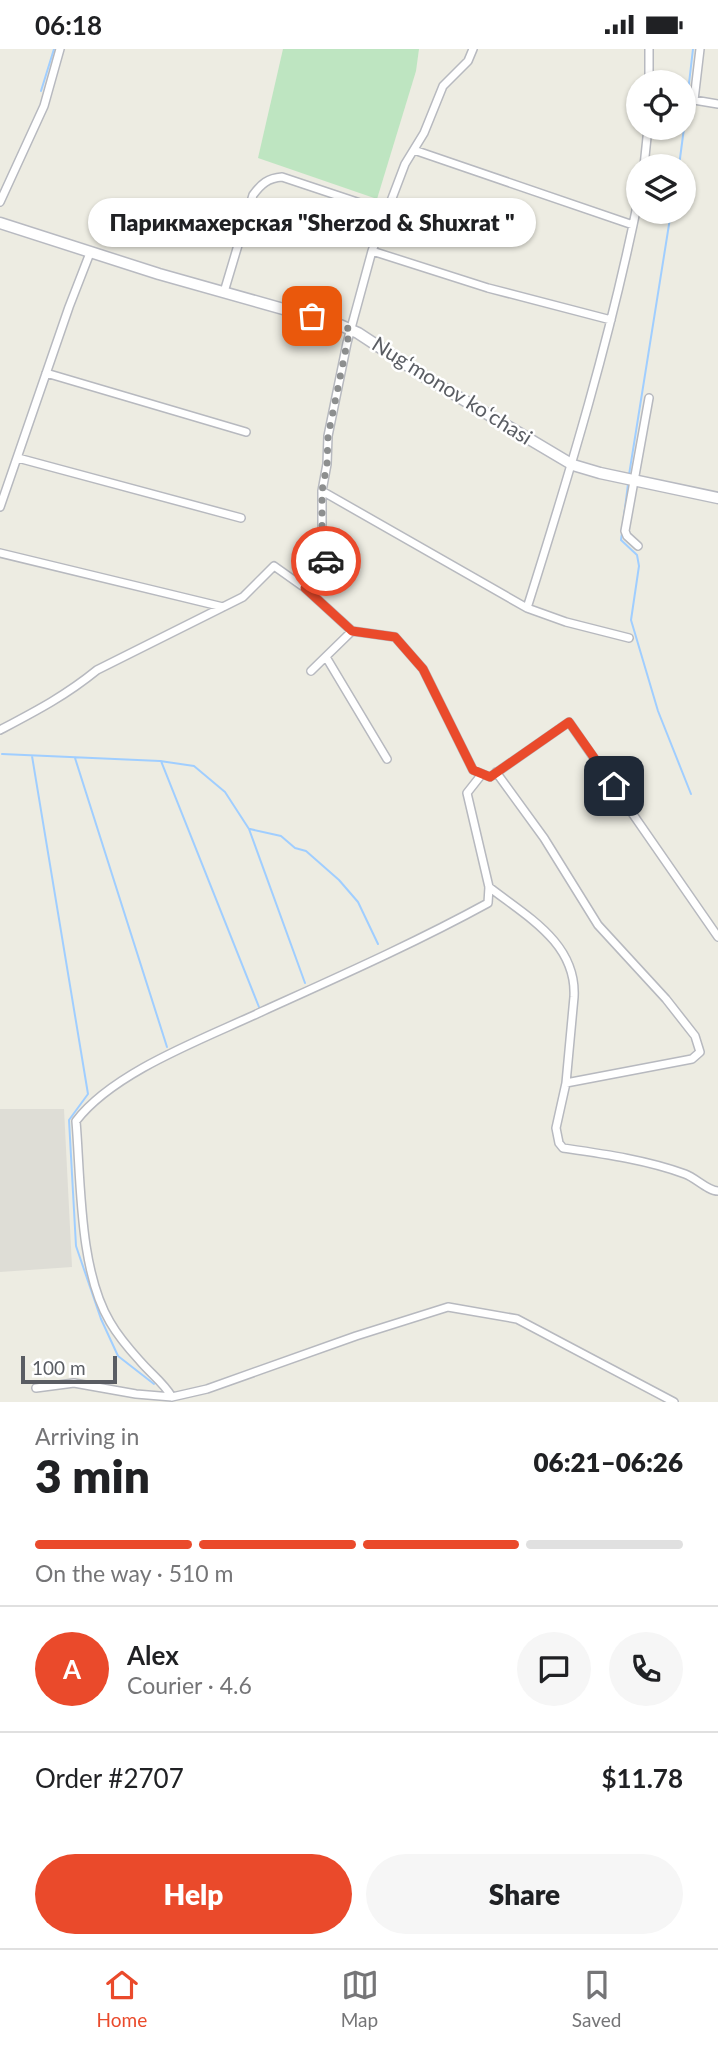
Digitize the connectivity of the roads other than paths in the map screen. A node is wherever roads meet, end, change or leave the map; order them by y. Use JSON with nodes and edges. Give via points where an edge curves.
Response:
{"nodes":[{"id":1,"x":60,"y":49,"type":"edge"},
{"id":2,"x":473,"y":49,"type":"edge"},
{"id":3,"x":649,"y":49,"type":"edge"},
{"id":4,"x":700,"y":49,"type":"edge"},
{"id":5,"x":649,"y":70,"type":"edge"},
{"id":6,"x":718,"y":104,"type":"edge"},
{"id":7,"x":414,"y":151,"type":"junction"},
{"id":8,"x":0,"y":202,"type":"edge"},
{"id":9,"x":387,"y":212,"type":"junction"},
{"id":10,"x":0,"y":223,"type":"edge"},
{"id":11,"x":633,"y":226,"type":"joint"},
{"id":12,"x":372,"y":251,"type":"junction"},
{"id":13,"x":90,"y":253,"type":"junction"},
{"id":14,"x":224,"y":292,"type":"junction"},
{"id":15,"x":611,"y":320,"type":"junction"},
{"id":16,"x":350,"y":329,"type":"junction"},
{"id":17,"x":46,"y":373,"type":"junction"},
{"id":18,"x":649,"y":398,"type":"dead end"},
{"id":19,"x":246,"y":432,"type":"dead end"},
{"id":20,"x":18,"y":458,"type":"junction"},
{"id":21,"x":573,"y":465,"type":"junction"},
{"id":22,"x":634,"y":480,"type":"junction"},
{"id":23,"x":322,"y":491,"type":"junction"},
{"id":24,"x":718,"y":498,"type":"edge"},
{"id":25,"x":0,"y":507,"type":"edge"},
{"id":26,"x":241,"y":519,"type":"dead end"},
{"id":27,"x":638,"y":546,"type":"dead end"},
{"id":28,"x":0,"y":553,"type":"edge"},
{"id":29,"x":305,"y":588,"type":"junction"},
{"id":30,"x":223,"y":607,"type":"junction"},
{"id":31,"x":527,"y":608,"type":"junction"},
{"id":32,"x":352,"y":631,"type":"junction"},
{"id":33,"x":629,"y":638,"type":"dead end"},
{"id":34,"x":326,"y":657,"type":"junction"},
{"id":35,"x":311,"y":671,"type":"dead end"},
{"id":36,"x":0,"y":730,"type":"edge"},
{"id":37,"x":387,"y":759,"type":"dead end"},
{"id":38,"x":496,"y":772,"type":"junction"},
{"id":39,"x":482,"y":774,"type":"junction"},
{"id":40,"x":489,"y":887,"type":"junction"},
{"id":41,"x":718,"y":937,"type":"edge"},
{"id":42,"x":566,"y":1083,"type":"junction"},
{"id":43,"x":718,"y":1191,"type":"edge"},
{"id":44,"x":36,"y":1388,"type":"dead end"},
{"id":45,"x":172,"y":1397,"type":"junction"},
{"id":46,"x":674,"y":1402,"type":"edge"}],
"edges":[{"from":1,"to":8,"type":"street","via":[[44,106]]},
{"from":2,"to":7,"type":"street","via":[[468,61],[443,86]]},
{"from":3,"to":5,"type":"street"},
{"from":4,"to":6,"type":"street","via":[[694,100]]},
{"from":7,"to":9,"type":"street"},
{"from":7,"to":11,"type":"street"},
{"from":9,"to":12,"type":"street"},
{"from":9,"to":14,"type":"street","via":[[282,177],[267,181],[253,195]]},
{"from":10,"to":13,"type":"main road","name":"Nugʻmonov koʻchasi"},
{"from":11,"to":15,"type":"street"},
{"from":12,"to":15,"type":"street"},
{"from":12,"to":16,"type":"street"},
{"from":13,"to":14,"type":"main road","name":"Nugʻmonov koʻchasi"},
{"from":13,"to":17,"type":"street"},
{"from":14,"to":16,"type":"main road","name":"Nugʻmonov koʻchasi"},
{"from":15,"to":21,"type":"street"},
{"from":16,"to":21,"type":"main road","name":"Nugʻmonov koʻchasi"},
{"from":16,"to":23,"type":"street"},
{"from":17,"to":19,"type":"street"},
{"from":17,"to":20,"type":"street"},
{"from":18,"to":22,"type":"street"},
{"from":20,"to":25,"type":"street"},
{"from":20,"to":26,"type":"street"},
{"from":21,"to":22,"type":"main road","name":"Nugʻmonov koʻchasi"},
{"from":21,"to":31,"type":"street"},
{"from":22,"to":24,"type":"main road","name":"Nugʻmonov koʻchasi"},
{"from":22,"to":27,"type":"street","via":[[625,531]]},
{"from":23,"to":29,"type":"street","via":[[326,561],[322,572]]},
{"from":23,"to":31,"type":"street"},
{"from":28,"to":30,"type":"street"},
{"from":29,"to":30,"type":"street","via":[[274,566],[243,597]]},
{"from":29,"to":32,"type":"street"},
{"from":30,"to":36,"type":"street","via":[[97,670],[41,710]]},
{"from":31,"to":33,"type":"street"},
{"from":32,"to":34,"type":"street"},
{"from":32,"to":39,"type":"street","via":[[395,637],[423,669],[473,770]]},
{"from":34,"to":35,"type":"street"},
{"from":34,"to":37,"type":"street"},
{"from":38,"to":39,"type":"street","via":[[490,777]]},
{"from":38,"to":41,"type":"street","via":[[569,722]]},
{"from":38,"to":42,"type":"street","via":[[598,925],[666,999],[695,1036],[700,1052],[692,1059]]},
{"from":39,"to":40,"type":"street","via":[[467,793]]},
{"from":40,"to":42,"type":"street","via":[[547,932],[572,970],[575,982]]},
{"from":40,"to":45,"type":"street","via":[[488,904],[117,1082],[76,1121],[86,1249],[100,1300],[110,1323]]},
{"from":42,"to":43,"type":"street","via":[[556,1128],[563,1148],[673,1170]]},
{"from":44,"to":45,"type":"street","via":[[74,1383]]},
{"from":45,"to":46,"type":"street","via":[[208,1389],[448,1307],[517,1319]]}]}
